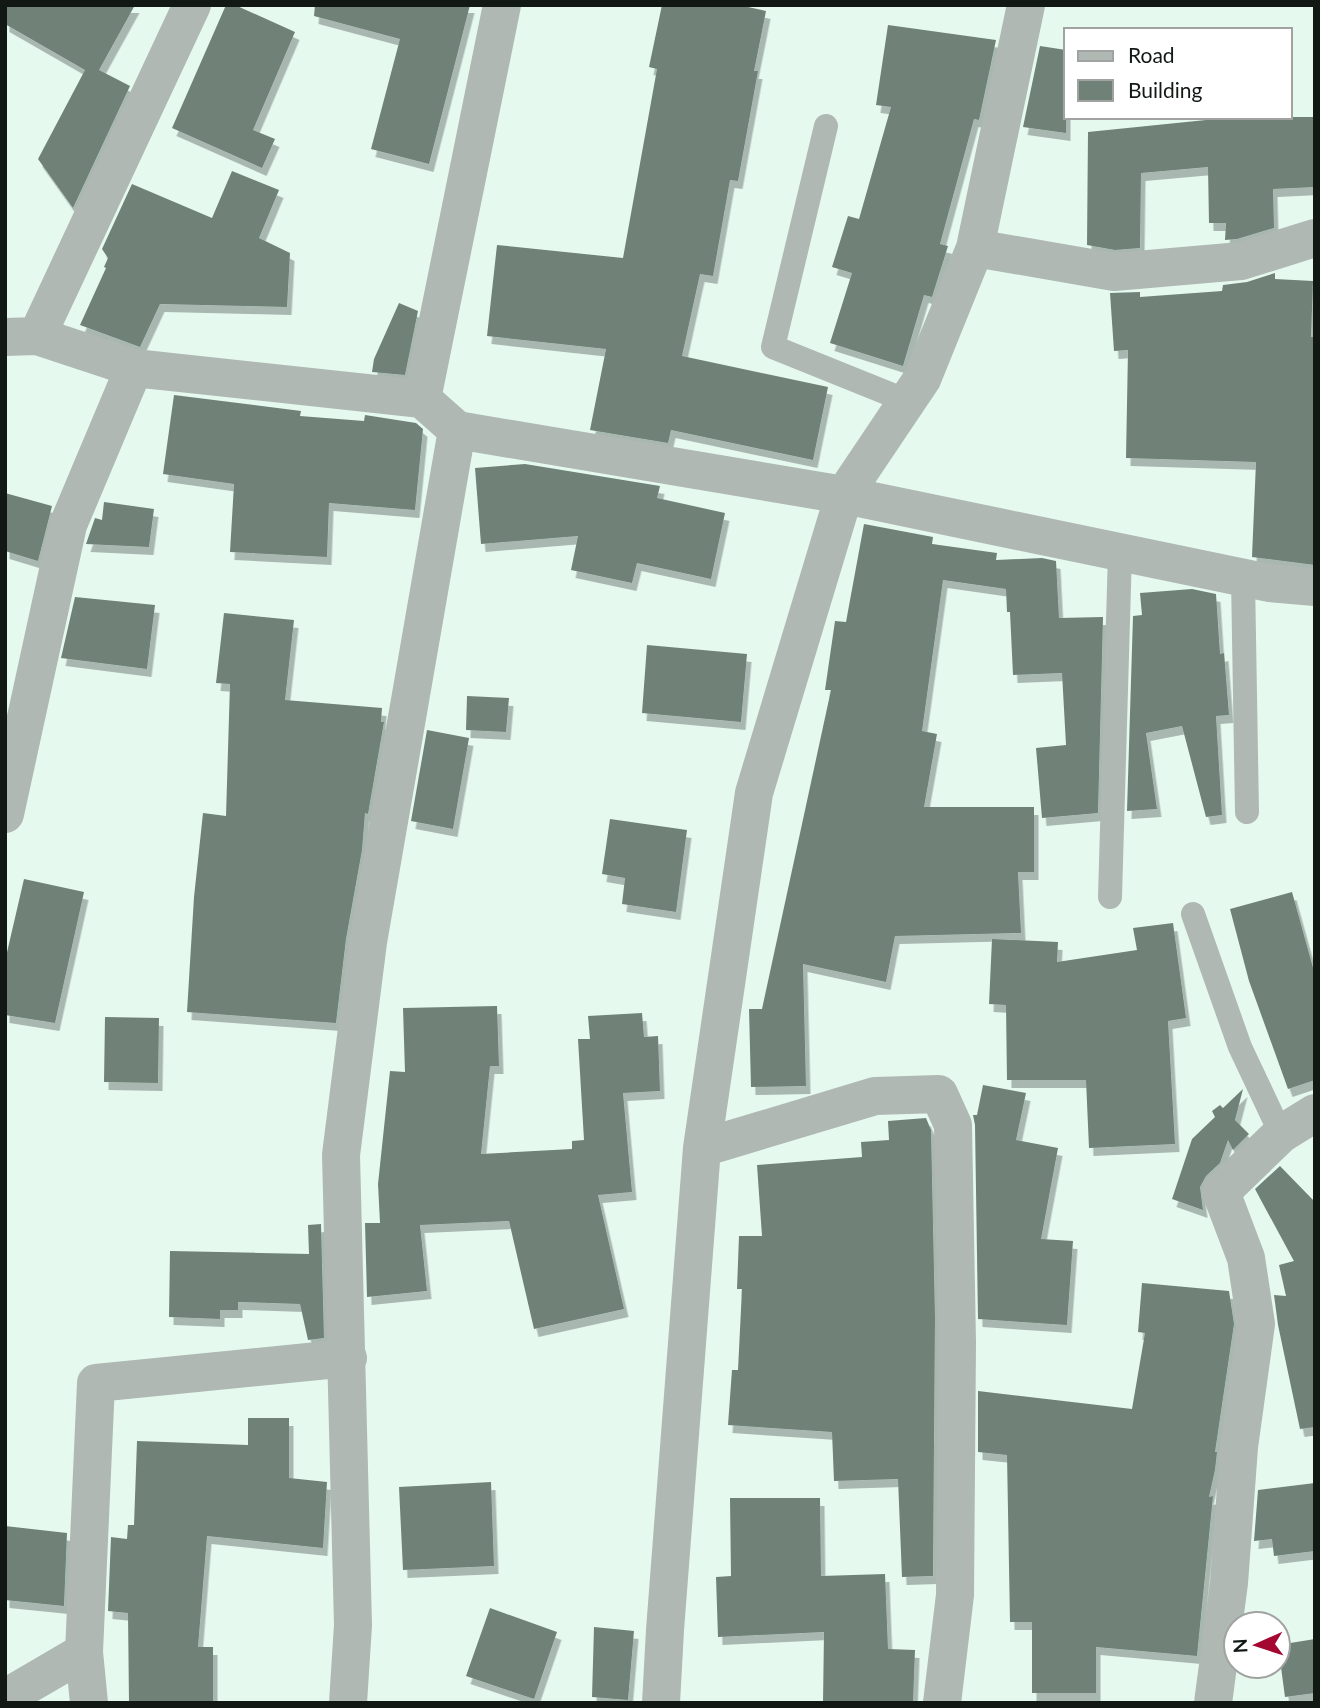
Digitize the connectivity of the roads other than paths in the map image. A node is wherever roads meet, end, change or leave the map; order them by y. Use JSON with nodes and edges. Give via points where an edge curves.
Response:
{"nodes":[{"id":1,"x":192,"y":5,"type":"edge"},
{"id":2,"x":502,"y":5,"type":"edge"},
{"id":3,"x":1026,"y":5,"type":"edge"},
{"id":4,"x":826,"y":126,"type":"dead end"},
{"id":5,"x":1315,"y":238,"type":"edge"},
{"id":6,"x":975,"y":248,"type":"junction"},
{"id":7,"x":21,"y":337,"type":"edge"},
{"id":8,"x":134,"y":368,"type":"junction"},
{"id":9,"x":422,"y":399,"type":"junction"},
{"id":10,"x":907,"y":401,"type":"junction"},
{"id":11,"x":457,"y":430,"type":"junction"},
{"id":12,"x":844,"y":495,"type":"junction"},
{"id":13,"x":1120,"y":552,"type":"junction"},
{"id":14,"x":1243,"y":578,"type":"junction"},
{"id":15,"x":1315,"y":587,"type":"edge"},
{"id":16,"x":17,"y":704,"type":"edge"},
{"id":17,"x":1247,"y":812,"type":"dead end"},
{"id":18,"x":5,"y":814,"type":"edge"},
{"id":19,"x":1110,"y":897,"type":"dead end"},
{"id":20,"x":1193,"y":914,"type":"dead end"},
{"id":21,"x":1315,"y":1113,"type":"edge"},
{"id":22,"x":1281,"y":1134,"type":"junction"},
{"id":23,"x":702,"y":1148,"type":"junction"},
{"id":24,"x":348,"y":1358,"type":"junction"},
{"id":25,"x":84,"y":1652,"type":"junction"},
{"id":26,"x":5,"y":1698,"type":"edge"},
{"id":27,"x":89,"y":1703,"type":"edge"},
{"id":28,"x":348,"y":1703,"type":"edge"},
{"id":29,"x":662,"y":1703,"type":"edge"},
{"id":30,"x":942,"y":1703,"type":"edge"},
{"id":31,"x":1213,"y":1703,"type":"edge"}],
"edges":[{"from":1,"to":7,"type":"street"},
{"from":2,"to":9,"type":"street"},
{"from":3,"to":6,"type":"street"},
{"from":4,"to":10,"type":"lane","via":[[773,347]]},
{"from":5,"to":6,"type":"street","via":[[1241,261],[1114,272]]},
{"from":6,"to":10,"type":"street","via":[[922,379]]},
{"from":7,"to":8,"type":"street"},
{"from":8,"to":9,"type":"street"},
{"from":8,"to":16,"type":"street","via":[[68,525]]},
{"from":9,"to":11,"type":"street"},
{"from":10,"to":12,"type":"street"},
{"from":11,"to":12,"type":"street"},
{"from":11,"to":24,"type":"street","via":[[368,942],[341,1155]]},
{"from":12,"to":13,"type":"street"},
{"from":12,"to":23,"type":"street","via":[[754,793]]},
{"from":13,"to":14,"type":"street"},
{"from":13,"to":19,"type":"lane"},
{"from":14,"to":15,"type":"street"},
{"from":14,"to":17,"type":"lane"},
{"from":16,"to":18,"type":"street"},
{"from":20,"to":22,"type":"lane","via":[[1240,1047]]},
{"from":21,"to":22,"type":"street"},
{"from":22,"to":31,"type":"street","via":[[1222,1192],[1246,1258],[1256,1324]]},
{"from":23,"to":29,"type":"street"},
{"from":23,"to":30,"type":"street","via":[[875,1096],[939,1094],[953,1125],[955,1582]]},
{"from":24,"to":25,"type":"street","via":[[96,1383]]},
{"from":24,"to":28,"type":"street","via":[[353,1625]]},
{"from":25,"to":26,"type":"street"},
{"from":25,"to":27,"type":"street"}]}
